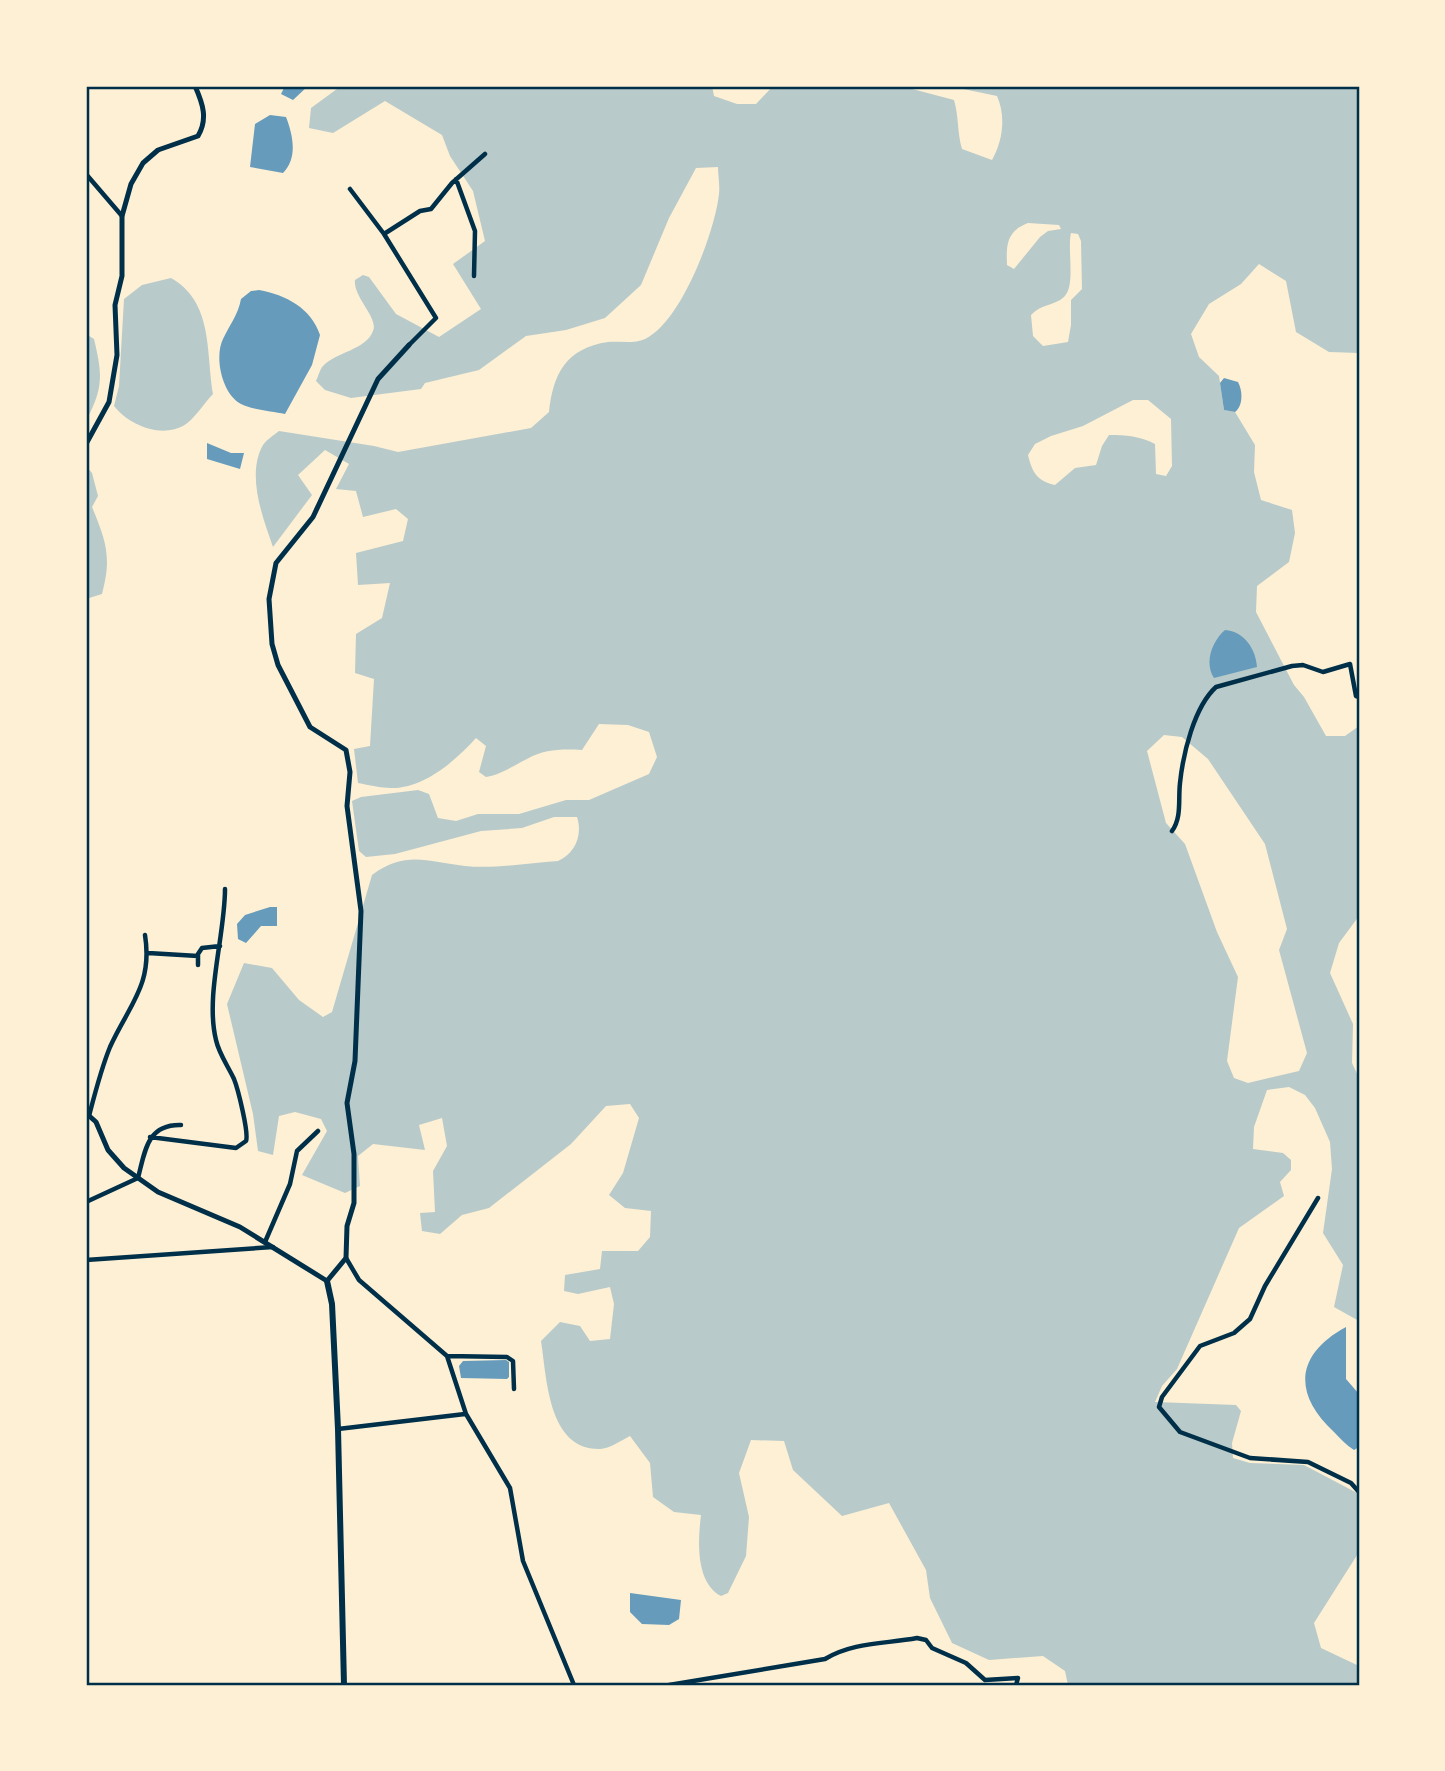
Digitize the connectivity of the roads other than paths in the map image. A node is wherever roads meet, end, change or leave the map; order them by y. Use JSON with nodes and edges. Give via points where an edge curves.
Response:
{"nodes":[{"id":1,"x":195,"y":86,"type":"edge"},
{"id":2,"x":485,"y":154,"type":"dead end"},
{"id":3,"x":86,"y":174,"type":"edge"},
{"id":4,"x":456,"y":179,"type":"junction"},
{"id":5,"x":350,"y":189,"type":"dead end"},
{"id":6,"x":122,"y":216,"type":"junction"},
{"id":7,"x":384,"y":234,"type":"junction"},
{"id":8,"x":474,"y":275,"type":"dead end"},
{"id":9,"x":409,"y":345,"type":"joint"},
{"id":10,"x":86,"y":444,"type":"edge"},
{"id":11,"x":1359,"y":697,"type":"edge"},
{"id":12,"x":1172,"y":831,"type":"dead end"},
{"id":13,"x":225,"y":889,"type":"dead end"},
{"id":14,"x":145,"y":935,"type":"dead end"},
{"id":15,"x":220,"y":946,"type":"junction"},
{"id":16,"x":148,"y":953,"type":"junction"},
{"id":17,"x":198,"y":956,"type":"junction"},
{"id":18,"x":198,"y":965,"type":"dead end"},
{"id":19,"x":88,"y":1115,"type":"edge"},
{"id":20,"x":181,"y":1125,"type":"dead end"},
{"id":21,"x":318,"y":1131,"type":"dead end"},
{"id":22,"x":150,"y":1137,"type":"junction"},
{"id":23,"x":138,"y":1178,"type":"junction"},
{"id":24,"x":1318,"y":1199,"type":"dead end"},
{"id":25,"x":86,"y":1202,"type":"edge"},
{"id":26,"x":265,"y":1242,"type":"junction"},
{"id":27,"x":274,"y":1247,"type":"junction"},
{"id":28,"x":346,"y":1258,"type":"junction"},
{"id":29,"x":86,"y":1260,"type":"edge"},
{"id":30,"x":327,"y":1281,"type":"junction"},
{"id":31,"x":447,"y":1356,"type":"junction"},
{"id":32,"x":514,"y":1390,"type":"dead end"},
{"id":33,"x":466,"y":1414,"type":"junction"},
{"id":34,"x":338,"y":1429,"type":"junction"},
{"id":35,"x":1359,"y":1492,"type":"edge"},
{"id":36,"x":344,"y":1685,"type":"edge"},
{"id":37,"x":573,"y":1685,"type":"edge"},
{"id":38,"x":669,"y":1685,"type":"edge"},
{"id":39,"x":1016,"y":1685,"type":"edge"}],
"edges":[{"from":1,"to":6,"type":"street","via":[[203,102],[205,125],[198,136],[158,150],[142,163]]},
{"from":2,"to":4,"type":"street"},
{"from":3,"to":6,"type":"street"},
{"from":4,"to":7,"type":"street","via":[[431,209]]},
{"from":4,"to":8,"type":"street","via":[[475,231]]},
{"from":5,"to":7,"type":"street"},
{"from":6,"to":10,"type":"street","via":[[122,276],[115,304],[117,355],[109,402]]},
{"from":7,"to":9,"type":"street","via":[[436,318]]},
{"from":9,"to":28,"type":"street","via":[[378,379],[313,517],[276,562],[269,599],[271,644],[278,664],[310,727],[346,750],[350,772],[347,806],[361,911],[355,1061],[347,1103],[355,1203],[346,1226]]},
{"from":11,"to":12,"type":"street","via":[[1350,664],[1322,672],[1292,666],[1216,687],[1206,696],[1182,766],[1178,822]]},
{"from":13,"to":15,"type":"street"},
{"from":14,"to":16,"type":"street"},
{"from":15,"to":17,"type":"street","via":[[202,948]]},
{"from":15,"to":22,"type":"street","via":[[215,1037],[248,1126],[246,1141],[236,1148]]},
{"from":16,"to":17,"type":"street"},
{"from":16,"to":19,"type":"street","via":[[143,983],[102,1068]]},
{"from":17,"to":18,"type":"street"},
{"from":19,"to":23,"type":"street","via":[[108,1150]]},
{"from":20,"to":22,"type":"street","via":[[160,1128]]},
{"from":21,"to":26,"type":"street","via":[[297,1151],[290,1184]]},
{"from":22,"to":23,"type":"street"},
{"from":23,"to":25,"type":"street"},
{"from":23,"to":26,"type":"street","via":[[158,1192]]},
{"from":24,"to":35,"type":"street","via":[[1250,1318],[1234,1333],[1200,1346],[1159,1407],[1180,1432],[1250,1458],[1308,1462],[1351,1483]]},
{"from":26,"to":27,"type":"street"},
{"from":27,"to":29,"type":"street"},
{"from":27,"to":30,"type":"street"},
{"from":28,"to":30,"type":"street"},
{"from":28,"to":31,"type":"street","via":[[359,1280]]},
{"from":30,"to":34,"type":"main road"},
{"from":31,"to":32,"type":"street","via":[[507,1357],[513,1361]]},
{"from":31,"to":33,"type":"street"},
{"from":33,"to":34,"type":"street"},
{"from":33,"to":37,"type":"street","via":[[510,1488],[523,1561]]},
{"from":34,"to":36,"type":"main road"},
{"from":38,"to":39,"type":"street","via":[[825,1659],[841,1649],[917,1638],[966,1663],[985,1680],[1018,1678]]}]}
